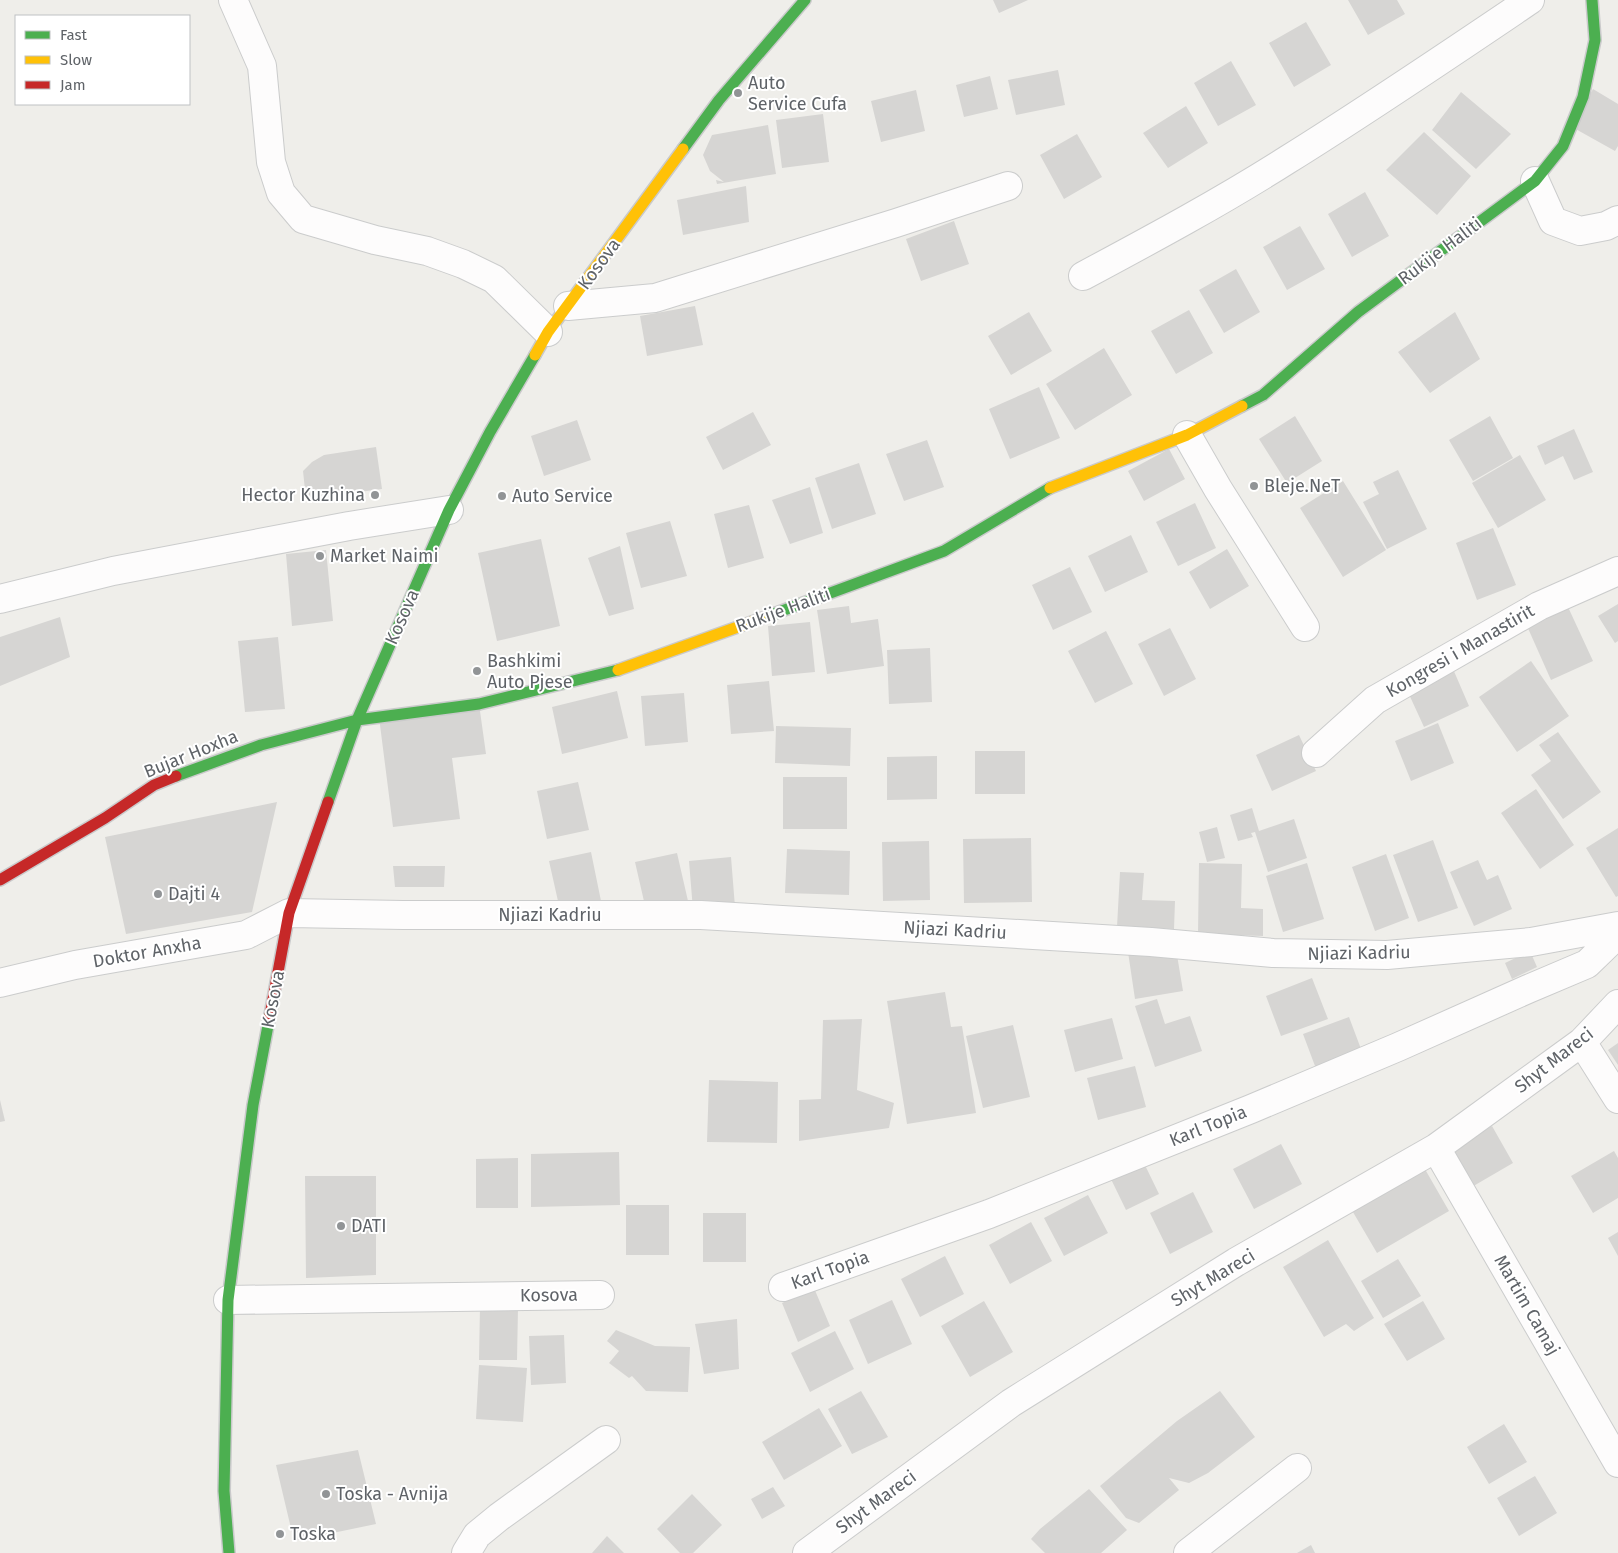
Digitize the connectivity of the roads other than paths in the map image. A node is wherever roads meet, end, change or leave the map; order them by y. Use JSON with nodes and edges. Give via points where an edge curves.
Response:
{"nodes":[{"id":1,"x":233,"y":0,"type":"edge"},
{"id":2,"x":805,"y":0,"type":"edge"},
{"id":3,"x":1530,"y":0,"type":"edge"},
{"id":4,"x":1592,"y":0,"type":"edge"},
{"id":5,"x":1535,"y":181,"type":"junction"},
{"id":6,"x":1008,"y":186,"type":"dead end"},
{"id":7,"x":1618,"y":220,"type":"edge"},
{"id":8,"x":1083,"y":276,"type":"dead end"},
{"id":9,"x":568,"y":306,"type":"junction"},
{"id":10,"x":548,"y":332,"type":"junction"},
{"id":11,"x":1187,"y":435,"type":"junction"},
{"id":12,"x":449,"y":510,"type":"junction"},
{"id":13,"x":1618,"y":570,"type":"edge"},
{"id":14,"x":0,"y":599,"type":"edge"},
{"id":15,"x":1305,"y":627,"type":"dead end"},
{"id":16,"x":357,"y":720,"type":"junction"},
{"id":17,"x":1316,"y":753,"type":"dead end"},
{"id":18,"x":0,"y":880,"type":"edge"},
{"id":19,"x":289,"y":912,"type":"junction"},
{"id":20,"x":1618,"y":926,"type":"edge"},
{"id":21,"x":1618,"y":934,"type":"edge"},
{"id":22,"x":0,"y":983,"type":"edge"},
{"id":23,"x":1618,"y":1004,"type":"edge"},
{"id":24,"x":1582,"y":1042,"type":"junction"},
{"id":25,"x":1618,"y":1099,"type":"edge"},
{"id":26,"x":1436,"y":1148,"type":"junction"},
{"id":27,"x":783,"y":1287,"type":"dead end"},
{"id":28,"x":600,"y":1295,"type":"dead end"},
{"id":29,"x":228,"y":1300,"type":"junction"},
{"id":30,"x":606,"y":1440,"type":"dead end"},
{"id":31,"x":1618,"y":1462,"type":"edge"},
{"id":32,"x":1297,"y":1468,"type":"dead end"},
{"id":33,"x":228,"y":1553,"type":"edge"},
{"id":34,"x":466,"y":1553,"type":"edge"},
{"id":35,"x":808,"y":1553,"type":"edge"},
{"id":36,"x":1188,"y":1553,"type":"edge"}],
"edges":[{"from":1,"to":10,"type":"street","via":[[262,66],[276,178],[281,193],[303,219],[428,251],[463,264],[494,279]]},
{"from":2,"to":9,"type":"street","name":"Kosova","via":[[719,100]]},
{"from":3,"to":8,"type":"street","via":[[1286,161]]},
{"from":4,"to":5,"type":"street","name":"Rukije Haliti","via":[[1595,40],[1583,97],[1564,146]]},
{"from":5,"to":7,"type":"street","via":[[1553,221],[1580,231]]},
{"from":5,"to":11,"type":"street","name":"Rukije Haliti","via":[[1358,312],[1263,395]]},
{"from":6,"to":9,"type":"street","via":[[655,298]]},
{"from":9,"to":10,"type":"street","name":"Kosova"},
{"from":10,"to":12,"type":"street","name":"Kosova"},
{"from":11,"to":15,"type":"street"},
{"from":11,"to":16,"type":"street","name":"Rukije Haliti","via":[[1045,490],[944,551],[624,669],[479,704]]},
{"from":12,"to":14,"type":"street","via":[[123,570]]},
{"from":12,"to":16,"type":"street","name":"Kosova"},
{"from":13,"to":17,"type":"street","name":"Kongresi i Manastirit","via":[[1539,606],[1375,700]]},
{"from":16,"to":18,"type":"street","name":"Bujar Hoxha","via":[[261,745],[154,785]]},
{"from":16,"to":19,"type":"street","name":"Kosova"},
{"from":19,"to":20,"type":"street","name":"Njiazi Kadriu","via":[[701,915],[1151,942],[1273,953],[1387,955],[1531,942]]},
{"from":19,"to":22,"type":"street","name":"Doktor Anxha","via":[[246,934],[75,965]]},
{"from":19,"to":29,"type":"street","name":"Kosova","via":[[253,1105]]},
{"from":21,"to":27,"type":"street","name":"Karl Topia","via":[[1587,964],[1398,1047],[998,1210]]},
{"from":23,"to":24,"type":"street","name":"Shyt Mareci"},
{"from":24,"to":25,"type":"street"},
{"from":24,"to":26,"type":"street","name":"Shyt Mareci"},
{"from":26,"to":31,"type":"street","name":"Martim Camaj"},
{"from":26,"to":35,"type":"street","name":"Shyt Mareci","via":[[1236,1262],[1011,1404]]},
{"from":28,"to":29,"type":"street","name":"Kosova"},
{"from":29,"to":33,"type":"street","name":"Kosova","via":[[224,1491]]},
{"from":30,"to":34,"type":"street","via":[[499,1516],[477,1535]]},
{"from":32,"to":36,"type":"street"}]}
